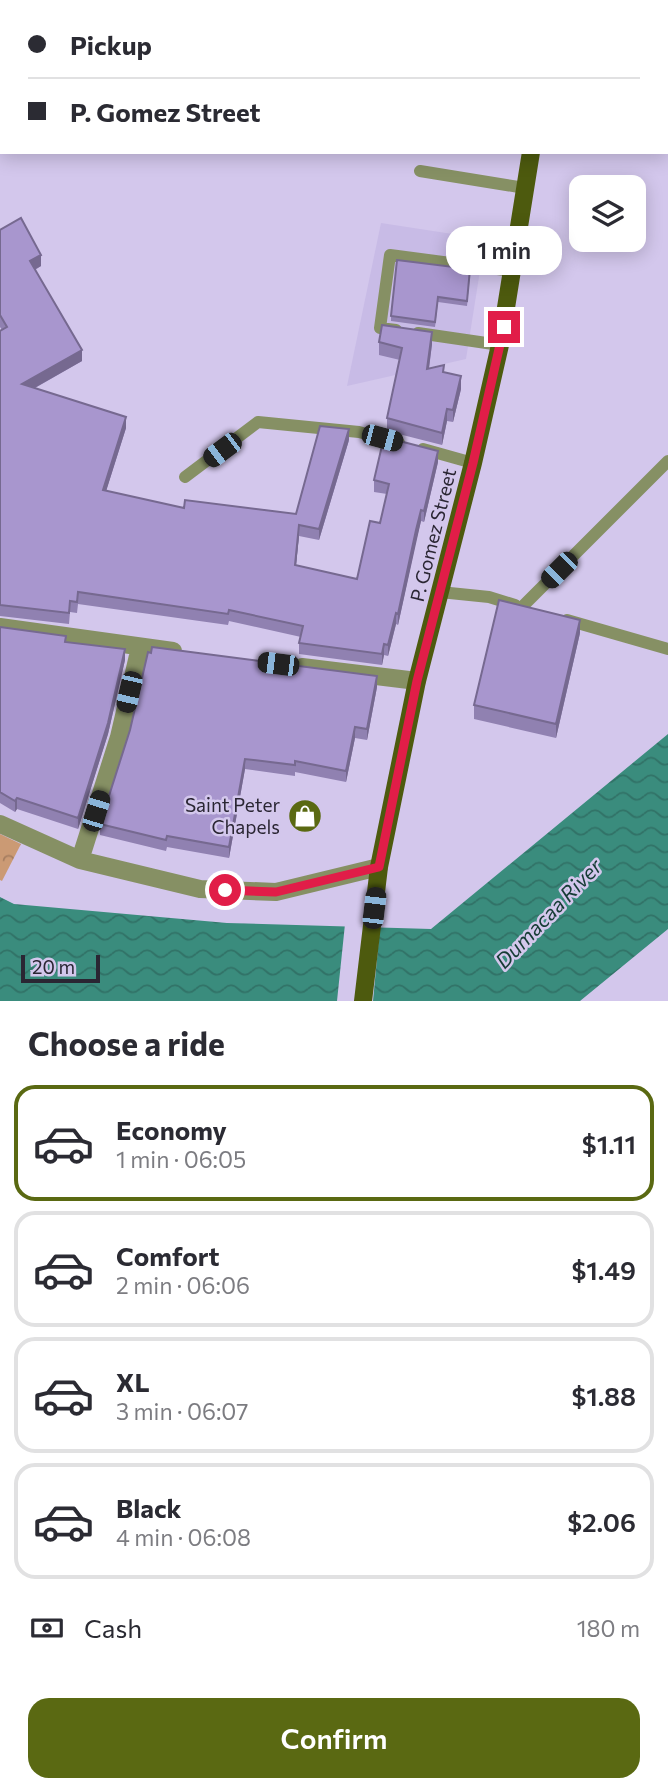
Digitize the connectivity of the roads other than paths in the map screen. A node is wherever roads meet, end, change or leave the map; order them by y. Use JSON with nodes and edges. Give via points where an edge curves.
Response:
{"nodes":[{"id":1,"x":531,"y":154,"type":"edge"},
{"id":2,"x":420,"y":171,"type":"dead end"},
{"id":3,"x":525,"y":188,"type":"junction"},
{"id":4,"x":512,"y":271,"type":"junction"},
{"id":5,"x":500,"y":345,"type":"junction"},
{"id":6,"x":668,"y":461,"type":"edge"},
{"id":7,"x":473,"y":463,"type":"junction"},
{"id":8,"x":185,"y":477,"type":"dead end"},
{"id":9,"x":440,"y":592,"type":"junction"},
{"id":10,"x":522,"y":607,"type":"junction"},
{"id":11,"x":536,"y":611,"type":"edge"},
{"id":12,"x":549,"y":614,"type":"edge"},
{"id":13,"x":0,"y":627,"type":"edge"},
{"id":14,"x":140,"y":647,"type":"junction"},
{"id":15,"x":668,"y":649,"type":"edge"},
{"id":16,"x":195,"y":654,"type":"edge"},
{"id":17,"x":278,"y":664,"type":"edge"},
{"id":18,"x":417,"y":681,"type":"junction"},
{"id":19,"x":0,"y":824,"type":"edge"},
{"id":20,"x":80,"y":860,"type":"junction"},
{"id":21,"x":379,"y":867,"type":"junction"},
{"id":22,"x":363,"y":1001,"type":"edge"}],
"edges":[{"from":1,"to":3,"type":"main road","name":"P. Gomez Street"},
{"from":2,"to":3,"type":"lane"},
{"from":3,"to":4,"type":"main road","name":"P. Gomez Street"},
{"from":4,"to":5,"type":"main road","name":"P. Gomez Street"},
{"from":4,"to":5,"type":"lane","via":[[390,255],[380,328]]},
{"from":5,"to":7,"type":"main road","name":"P. Gomez Street"},
{"from":6,"to":10,"type":"lane"},
{"from":7,"to":8,"type":"lane","via":[[359,432],[258,422]]},
{"from":7,"to":9,"type":"main road","name":"P. Gomez Street"},
{"from":9,"to":10,"type":"lane","via":[[489,597]]},
{"from":9,"to":18,"type":"main road","name":"P. Gomez Street"},
{"from":10,"to":11,"type":"lane"},
{"from":12,"to":15,"type":"lane"},
{"from":13,"to":14,"type":"street"},
{"from":14,"to":16,"type":"street"},
{"from":14,"to":20,"type":"street","via":[[119,737]]},
{"from":17,"to":18,"type":"street"},
{"from":18,"to":21,"type":"main road","name":"P. Gomez Street"},
{"from":19,"to":20,"type":"street"},
{"from":20,"to":21,"type":"street","via":[[200,889],[276,892]]},
{"from":21,"to":22,"type":"main road","name":"P. Gomez Street"}]}
